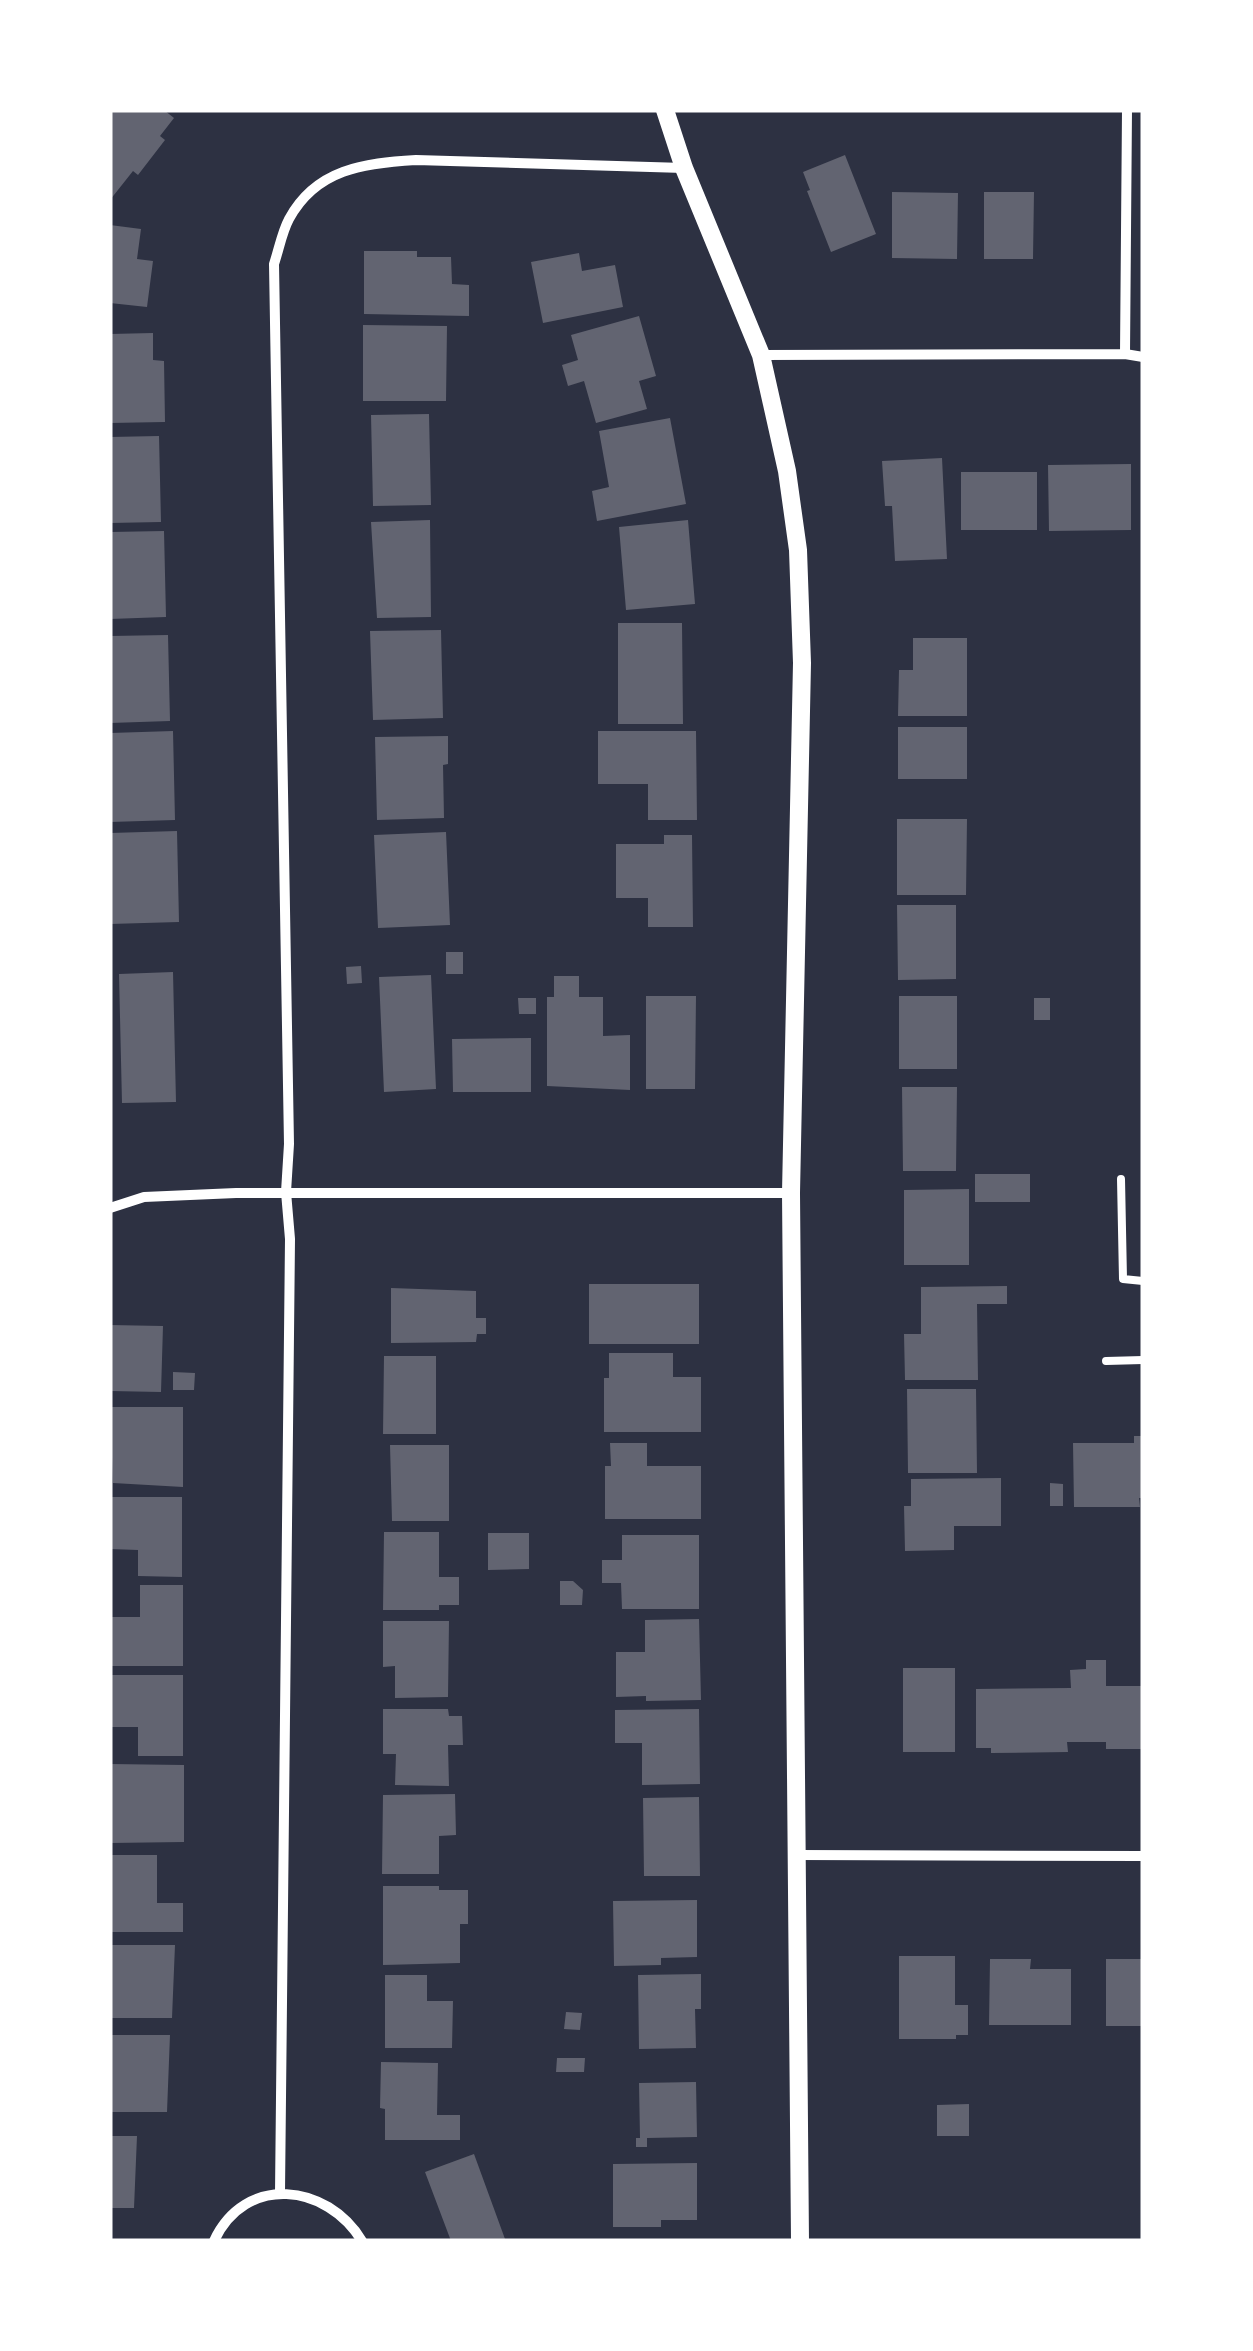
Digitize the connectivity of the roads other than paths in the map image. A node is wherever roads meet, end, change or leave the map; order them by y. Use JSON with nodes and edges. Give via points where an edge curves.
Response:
{"nodes":[{"id":1,"x":665,"y":110,"type":"edge"},
{"id":2,"x":1127,"y":110,"type":"edge"},
{"id":3,"x":684,"y":168,"type":"junction"},
{"id":4,"x":1124,"y":354,"type":"junction"},
{"id":5,"x":761,"y":356,"type":"junction"},
{"id":6,"x":1143,"y":357,"type":"edge"},
{"id":7,"x":1122,"y":1179,"type":"dead end"},
{"id":8,"x":286,"y":1192,"type":"junction"},
{"id":9,"x":791,"y":1193,"type":"junction"},
{"id":10,"x":110,"y":1208,"type":"edge"},
{"id":11,"x":1143,"y":1281,"type":"edge"},
{"id":12,"x":1143,"y":1360,"type":"edge"},
{"id":13,"x":1106,"y":1362,"type":"dead end"},
{"id":14,"x":797,"y":1855,"type":"junction"},
{"id":15,"x":1143,"y":1856,"type":"edge"},
{"id":16,"x":280,"y":2194,"type":"junction"},
{"id":17,"x":214,"y":2241,"type":"edge"},
{"id":18,"x":362,"y":2241,"type":"edge"},
{"id":19,"x":800,"y":2241,"type":"edge"}],
"edges":[{"from":1,"to":3,"type":"street"},
{"from":2,"to":4,"type":"street"},
{"from":3,"to":5,"type":"street"},
{"from":3,"to":8,"type":"street","via":[[372,163],[335,172],[288,219],[274,264]]},
{"from":4,"to":5,"type":"street"},
{"from":4,"to":6,"type":"street"},
{"from":5,"to":9,"type":"street","via":[[798,550],[802,664]]},
{"from":7,"to":11,"type":"lane","via":[[1123,1280]]},
{"from":8,"to":9,"type":"street"},
{"from":8,"to":10,"type":"street","via":[[144,1196]]},
{"from":8,"to":16,"type":"street"},
{"from":9,"to":14,"type":"street"},
{"from":12,"to":13,"type":"lane"},
{"from":14,"to":15,"type":"street"},
{"from":14,"to":19,"type":"street"},
{"from":16,"to":17,"type":"street","via":[[253,2201]]},
{"from":16,"to":18,"type":"street","via":[[328,2204]]}]}
